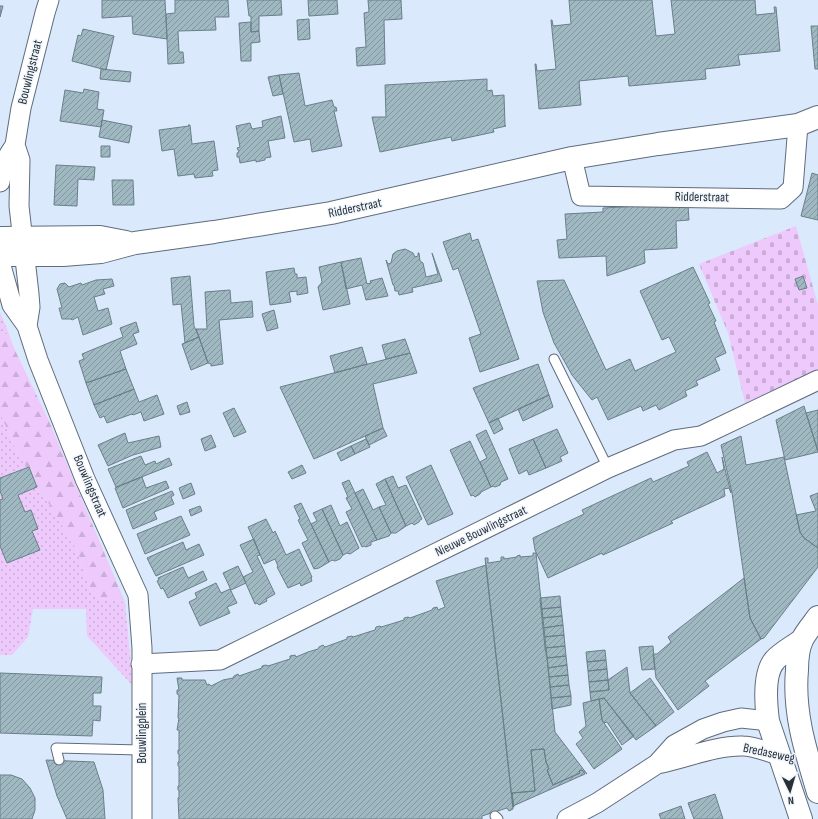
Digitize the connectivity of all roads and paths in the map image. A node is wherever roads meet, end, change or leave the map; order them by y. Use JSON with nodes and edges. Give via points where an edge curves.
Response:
{"nodes":[{"id":1,"x":49,"y":0,"type":"edge"},
{"id":2,"x":818,"y":117,"type":"edge"},
{"id":3,"x":798,"y":125,"type":"junction"},
{"id":4,"x":818,"y":134,"type":"edge"},
{"id":5,"x":15,"y":145,"type":"junction"},
{"id":6,"x":572,"y":158,"type":"junction"},
{"id":7,"x":0,"y":182,"type":"edge"},
{"id":8,"x":0,"y":238,"type":"edge"},
{"id":9,"x":23,"y":246,"type":"junction"},
{"id":10,"x":0,"y":255,"type":"edge"},
{"id":11,"x":0,"y":262,"type":"edge"},
{"id":12,"x":27,"y":326,"type":"junction"},
{"id":13,"x":554,"y":359,"type":"dead end"},
{"id":14,"x":818,"y":380,"type":"edge"},
{"id":15,"x":608,"y":468,"type":"junction"},
{"id":16,"x":818,"y":617,"type":"edge"},
{"id":17,"x":802,"y":640,"type":"junction"},
{"id":18,"x":142,"y":656,"type":"junction"},
{"id":19,"x":768,"y":721,"type":"junction"},
{"id":20,"x":809,"y":736,"type":"edge"},
{"id":21,"x":142,"y":750,"type":"junction"},
{"id":22,"x":779,"y":755,"type":"junction"},
{"id":23,"x":59,"y":760,"type":"dead end"},
{"id":24,"x":813,"y":762,"type":"edge"},
{"id":25,"x":657,"y":764,"type":"junction"},
{"id":26,"x":818,"y":792,"type":"edge"},
{"id":27,"x":142,"y":819,"type":"edge"},
{"id":28,"x":567,"y":819,"type":"edge"},
{"id":29,"x":801,"y":819,"type":"edge"}],
"edges":[{"from":1,"to":5,"type":"street","name":"Bouwlingstraat","via":[[21,108]]},
{"from":2,"to":3,"type":"street","name":"Ridderstraat"},
{"from":3,"to":4,"type":"street"},
{"from":3,"to":6,"type":"street","name":"Ridderstraat"},
{"from":3,"to":6,"type":"street","name":"Ridderstraat","via":[[793,188],[781,199],[581,196]]},
{"from":5,"to":7,"type":"street","name":"Bouwlingstraat","via":[[3,164]]},
{"from":5,"to":9,"type":"street","name":"Bouwlingstraat","via":[[20,160],[19,206]]},
{"from":6,"to":9,"type":"street","name":"Ridderstraat","via":[[331,213],[214,232],[135,243],[100,237]]},
{"from":8,"to":9,"type":"street","name":"Ridderstraat"},
{"from":9,"to":10,"type":"street","name":"Ridderstraat"},
{"from":9,"to":12,"type":"street","name":"Bouwlingstraat","via":[[30,307]]},
{"from":11,"to":12,"type":"street","name":"Bouwlingstraat","via":[[12,305]]},
{"from":12,"to":18,"type":"street","name":"Bouwlingstraat","via":[[86,479],[138,595]]},
{"from":13,"to":15,"type":"lane"},
{"from":14,"to":15,"type":"street","name":"Nieuwe Bouwlingstraat","via":[[701,436],[674,440]]},
{"from":15,"to":18,"type":"street","name":"Nieuwe Bouwlingstraat","via":[[220,660]]},
{"from":16,"to":17,"type":"street","name":"Bredaseweg"},
{"from":17,"to":19,"type":"street","name":"Bredaseweg","via":[[774,661],[767,678]]},
{"from":17,"to":20,"type":"street","name":"Bredaseweg","via":[[795,684],[797,712]]},
{"from":18,"to":21,"type":"street","name":"Bouwlingplein"},
{"from":19,"to":20,"type":"street"},
{"from":19,"to":22,"type":"street"},
{"from":19,"to":25,"type":"street","name":"Bredaseweg","via":[[741,718],[703,729],[674,744]]},
{"from":20,"to":24,"type":"street","name":"Bredaseweg"},
{"from":21,"to":23,"type":"lane","via":[[56,748]]},
{"from":21,"to":27,"type":"street","name":"Bouwlingplein"},
{"from":22,"to":24,"type":"street","name":"Bredaseweg"},
{"from":22,"to":25,"type":"street","name":"Bredaseweg","via":[[743,746]]},
{"from":22,"to":29,"type":"street"},
{"from":24,"to":26,"type":"street"},
{"from":25,"to":28,"type":"street","name":"Bredaseweg","via":[[597,804]]}]}
